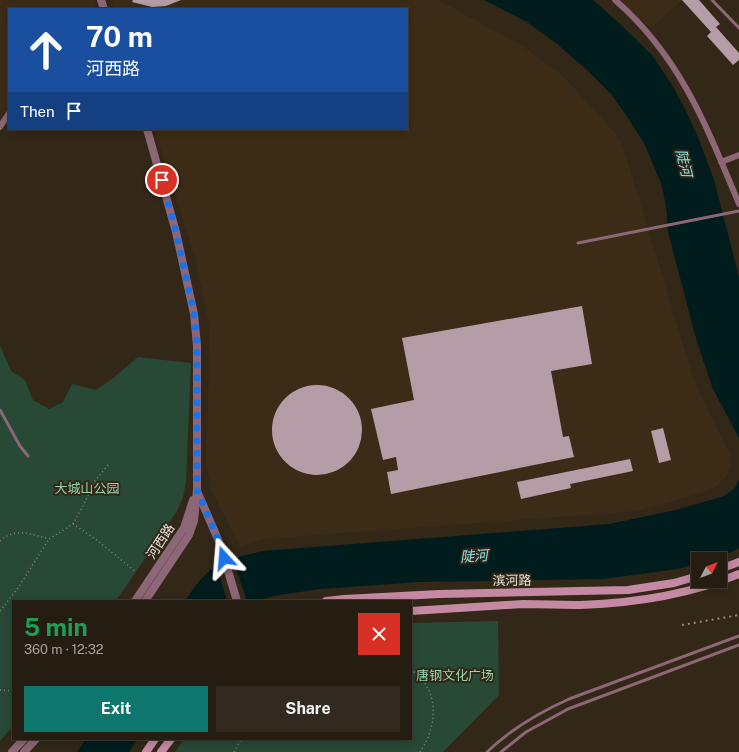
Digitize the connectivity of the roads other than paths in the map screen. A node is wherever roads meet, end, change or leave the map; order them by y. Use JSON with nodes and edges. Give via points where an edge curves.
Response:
{"nodes":[{"id":1,"x":615,"y":0,"type":"edge"},
{"id":2,"x":712,"y":0,"type":"edge"},
{"id":3,"x":739,"y":28,"type":"edge"},
{"id":4,"x":8,"y":114,"type":"edge"},
{"id":5,"x":0,"y":126,"type":"edge"},
{"id":6,"x":147,"y":130,"type":"edge"},
{"id":7,"x":739,"y":155,"type":"edge"},
{"id":8,"x":721,"y":162,"type":"junction"},
{"id":9,"x":739,"y":204,"type":"edge"},
{"id":10,"x":739,"y":211,"type":"edge"},
{"id":11,"x":578,"y":243,"type":"dead end"},
{"id":12,"x":0,"y":410,"type":"edge"},
{"id":13,"x":28,"y":456,"type":"dead end"},
{"id":14,"x":197,"y":490,"type":"junction"},
{"id":15,"x":739,"y":562,"type":"edge"},
{"id":16,"x":727,"y":566,"type":"edge"},
{"id":17,"x":739,"y":574,"type":"edge"},
{"id":18,"x":691,"y":578,"type":"edge"},
{"id":19,"x":137,"y":600,"type":"edge"},
{"id":20,"x":146,"y":600,"type":"edge"},
{"id":21,"x":237,"y":600,"type":"edge"},
{"id":22,"x":335,"y":600,"type":"edge"},
{"id":23,"x":412,"y":611,"type":"edge"},
{"id":24,"x":739,"y":636,"type":"edge"},
{"id":25,"x":739,"y":645,"type":"edge"},
{"id":26,"x":23,"y":740,"type":"edge"},
{"id":27,"x":35,"y":740,"type":"edge"},
{"id":28,"x":154,"y":740,"type":"edge"},
{"id":29,"x":170,"y":740,"type":"edge"},
{"id":30,"x":12,"y":752,"type":"edge"},
{"id":31,"x":24,"y":752,"type":"edge"},
{"id":32,"x":146,"y":752,"type":"edge"},
{"id":33,"x":161,"y":752,"type":"edge"},
{"id":34,"x":487,"y":752,"type":"edge"},
{"id":35,"x":501,"y":752,"type":"edge"}],
"edges":[{"from":1,"to":8,"type":"street","via":[[650,34],[672,63],[691,96]]},
{"from":2,"to":3,"type":"lane"},
{"from":4,"to":5,"type":"street"},
{"from":6,"to":14,"type":"street","name":"河西路","via":[[176,232],[194,314],[197,346]]},
{"from":7,"to":8,"type":"street"},
{"from":8,"to":9,"type":"street"},
{"from":10,"to":11,"type":"lane"},
{"from":12,"to":13,"type":"lane"},
{"from":14,"to":19,"type":"street","name":"河西路","via":[[184,528]]},
{"from":14,"to":20,"type":"street","name":"河西路","via":[[194,521],[189,535]]},
{"from":14,"to":21,"type":"street","via":[[220,544]]},
{"from":15,"to":16,"type":"main road"},
{"from":17,"to":23,"type":"main road","name":"滨河路","via":[[726,580],[637,601]]},
{"from":18,"to":22,"type":"main road","name":"滨河路","via":[[628,590],[439,594]]},
{"from":24,"to":34,"type":"lane","via":[[542,711]]},
{"from":25,"to":35,"type":"lane","via":[[568,709],[526,732]]},
{"from":26,"to":30,"type":"street"},
{"from":27,"to":31,"type":"street"},
{"from":28,"to":32,"type":"main road"},
{"from":29,"to":33,"type":"main road"}]}
